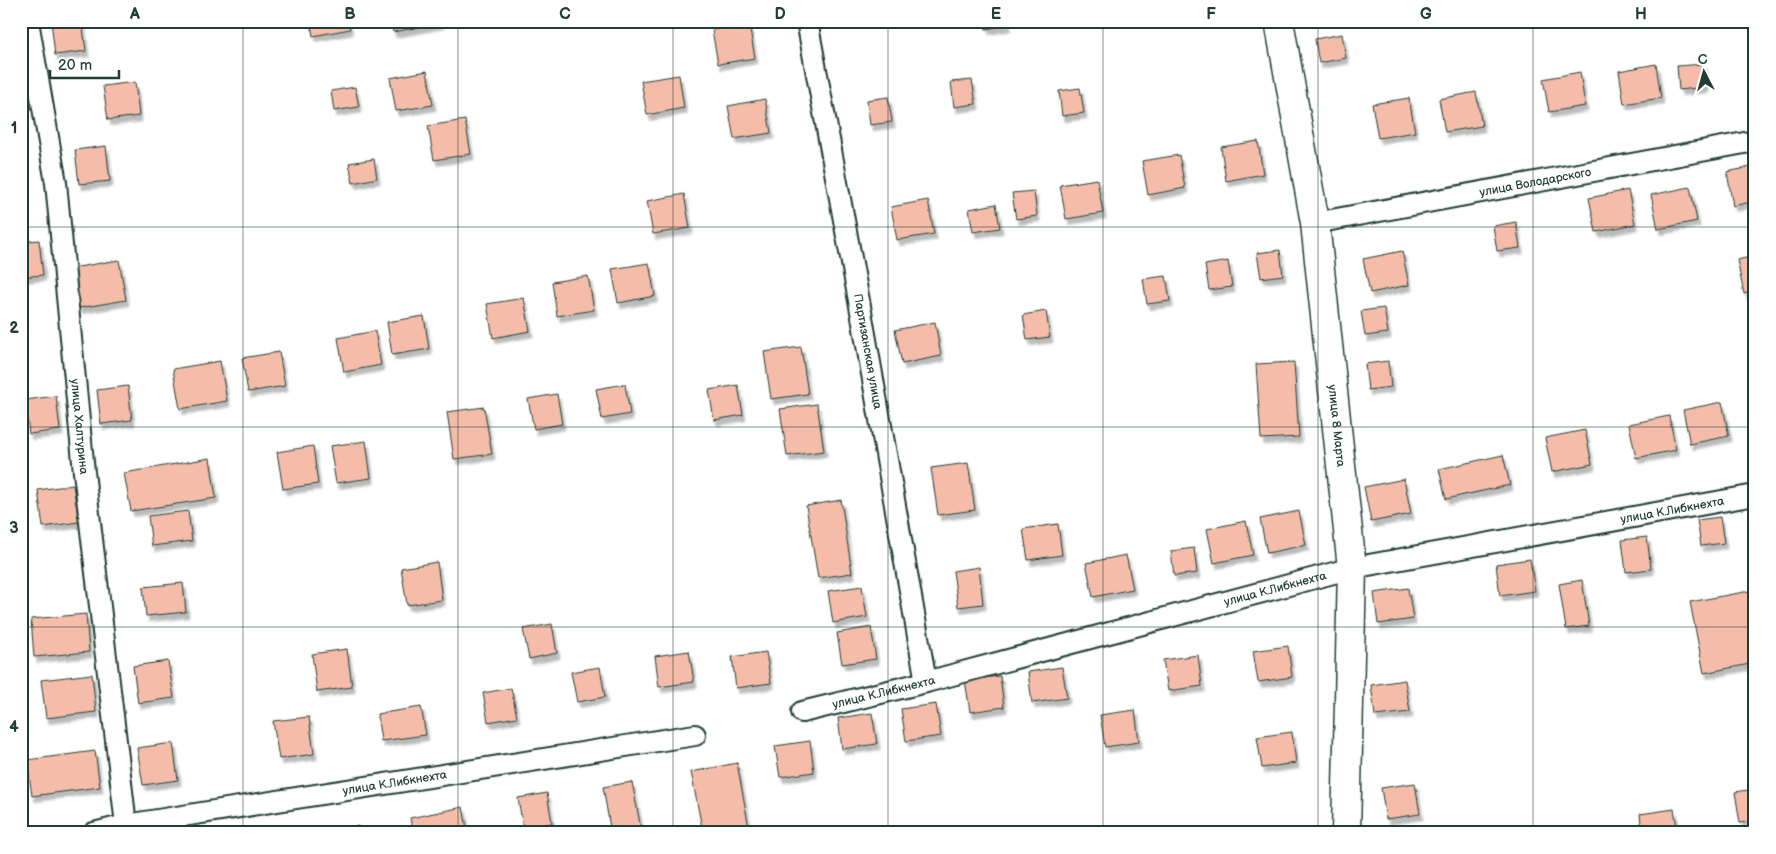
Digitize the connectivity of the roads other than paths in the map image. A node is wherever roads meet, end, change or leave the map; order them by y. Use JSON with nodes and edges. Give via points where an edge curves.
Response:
{"nodes":[{"id":1,"x":28,"y":21,"type":"edge"},
{"id":2,"x":807,"y":21,"type":"edge"},
{"id":3,"x":1279,"y":21,"type":"edge"},
{"id":4,"x":1755,"y":141,"type":"edge"},
{"id":5,"x":1315,"y":223,"type":"junction"},
{"id":6,"x":1755,"y":494,"type":"edge"},
{"id":7,"x":1352,"y":568,"type":"junction"},
{"id":8,"x":926,"y":682,"type":"junction"},
{"id":9,"x":802,"y":712,"type":"dead end"},
{"id":10,"x":695,"y":735,"type":"dead end"},
{"id":11,"x":126,"y":829,"type":"edge"},
{"id":12,"x":94,"y":833,"type":"edge"},
{"id":13,"x":1346,"y":833,"type":"edge"}],
"edges":[{"from":1,"to":11,"type":"street","name":"улица Халтурина","via":[[56,183],[84,472]]},
{"from":2,"to":8,"type":"street","name":"Партизанская улица"},
{"from":3,"to":5,"type":"main road","name":"улица 8 Марта"},
{"from":4,"to":5,"type":"street","name":"улица Володарского"},
{"from":5,"to":7,"type":"main road","name":"улица 8 Марта"},
{"from":6,"to":7,"type":"street","name":"улица К.Либкнехта"},
{"from":7,"to":8,"type":"street","name":"улица К.Либкнехта"},
{"from":7,"to":13,"type":"main road","name":"улица 8 Марта"},
{"from":8,"to":9,"type":"street","name":"улица К.Либкнехта"},
{"from":10,"to":11,"type":"street","name":"улица К.Либкнехта"},
{"from":11,"to":12,"type":"street","name":"улица К.Либкнехта"}]}
